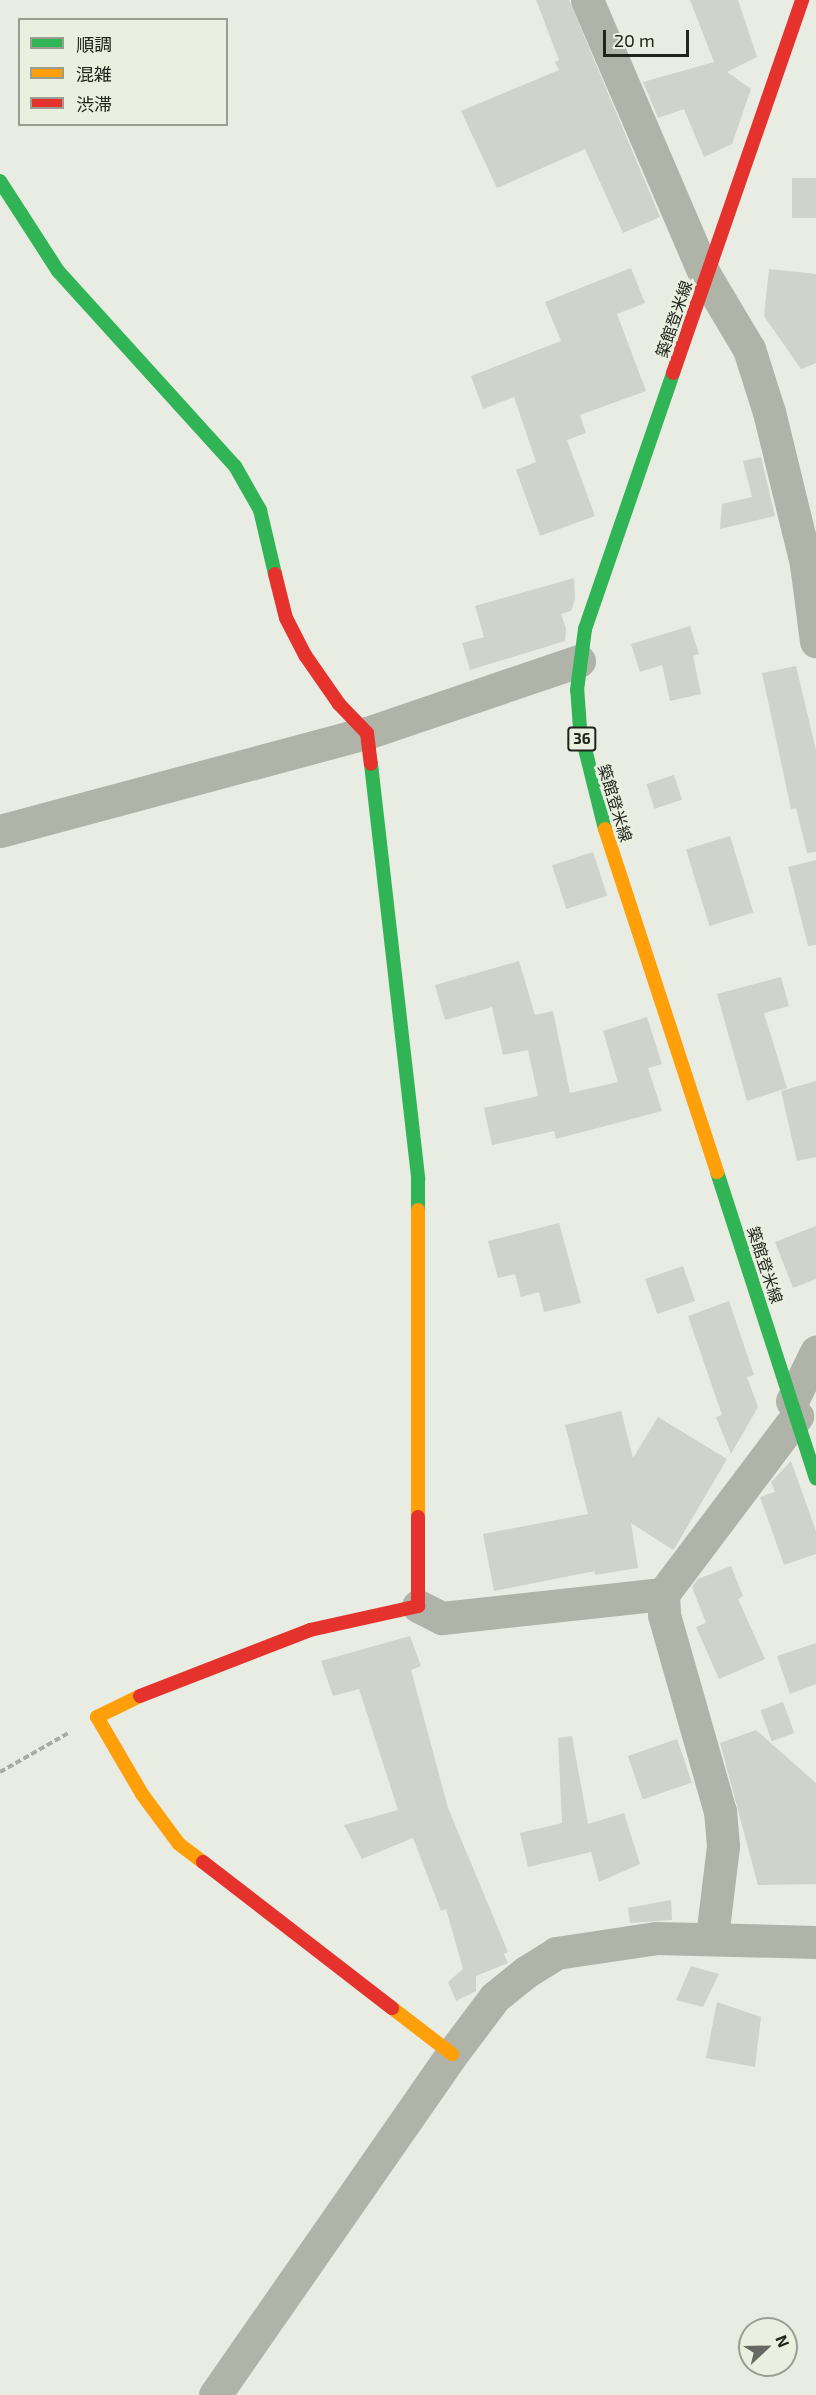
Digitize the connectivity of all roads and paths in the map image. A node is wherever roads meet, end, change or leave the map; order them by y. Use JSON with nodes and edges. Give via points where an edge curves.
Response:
{"nodes":[{"id":1,"x":587,"y":0,"type":"edge"},
{"id":2,"x":802,"y":0,"type":"edge"},
{"id":3,"x":0,"y":181,"type":"edge"},
{"id":4,"x":706,"y":277,"type":"junction"},
{"id":5,"x":816,"y":641,"type":"edge"},
{"id":6,"x":579,"y":661,"type":"junction"},
{"id":7,"x":367,"y":733,"type":"junction"},
{"id":8,"x":0,"y":831,"type":"edge"},
{"id":9,"x":816,"y":1352,"type":"edge"},
{"id":10,"x":794,"y":1409,"type":"junction"},
{"id":11,"x":816,"y":1478,"type":"edge"},
{"id":12,"x":663,"y":1594,"type":"junction"},
{"id":13,"x":418,"y":1606,"type":"junction"},
{"id":14,"x":97,"y":1717,"type":"junction"},
{"id":15,"x":0,"y":1772,"type":"edge"},
{"id":16,"x":712,"y":1937,"type":"junction"},
{"id":17,"x":816,"y":1942,"type":"edge"},
{"id":18,"x":452,"y":2054,"type":"junction"},
{"id":19,"x":215,"y":2395,"type":"edge"}],
"edges":[{"from":1,"to":4,"type":"street"},
{"from":2,"to":4,"type":"street","name":"築館登米線","number":"36"},
{"from":3,"to":7,"type":"street","via":[[58,271],[235,466],[260,510],[286,618],[305,655],[339,704]]},
{"from":4,"to":5,"type":"street","via":[[749,350],[769,412],[806,564]]},
{"from":4,"to":6,"type":"street","name":"築館登米線","number":"36","via":[[601,579]]},
{"from":6,"to":7,"type":"street"},
{"from":6,"to":10,"type":"street","name":"築館登米線","number":"36","via":[[580,729],[596,801]]},
{"from":7,"to":8,"type":"street"},
{"from":7,"to":13,"type":"street","via":[[418,1179]]},
{"from":9,"to":10,"type":"street"},
{"from":10,"to":11,"type":"street","name":"築館登米線","number":"36"},
{"from":10,"to":12,"type":"street"},
{"from":12,"to":13,"type":"street","via":[[442,1618]]},
{"from":12,"to":16,"type":"street","via":[[664,1615],[720,1811],[723,1846]]},
{"from":13,"to":14,"type":"street","via":[[310,1630],[174,1680]]},
{"from":14,"to":15,"type":"path"},
{"from":14,"to":18,"type":"street","via":[[142,1794],[179,1844]]},
{"from":16,"to":17,"type":"street"},
{"from":16,"to":18,"type":"street","via":[[656,1938],[556,1953],[495,1997]]},
{"from":18,"to":19,"type":"street"}]}
